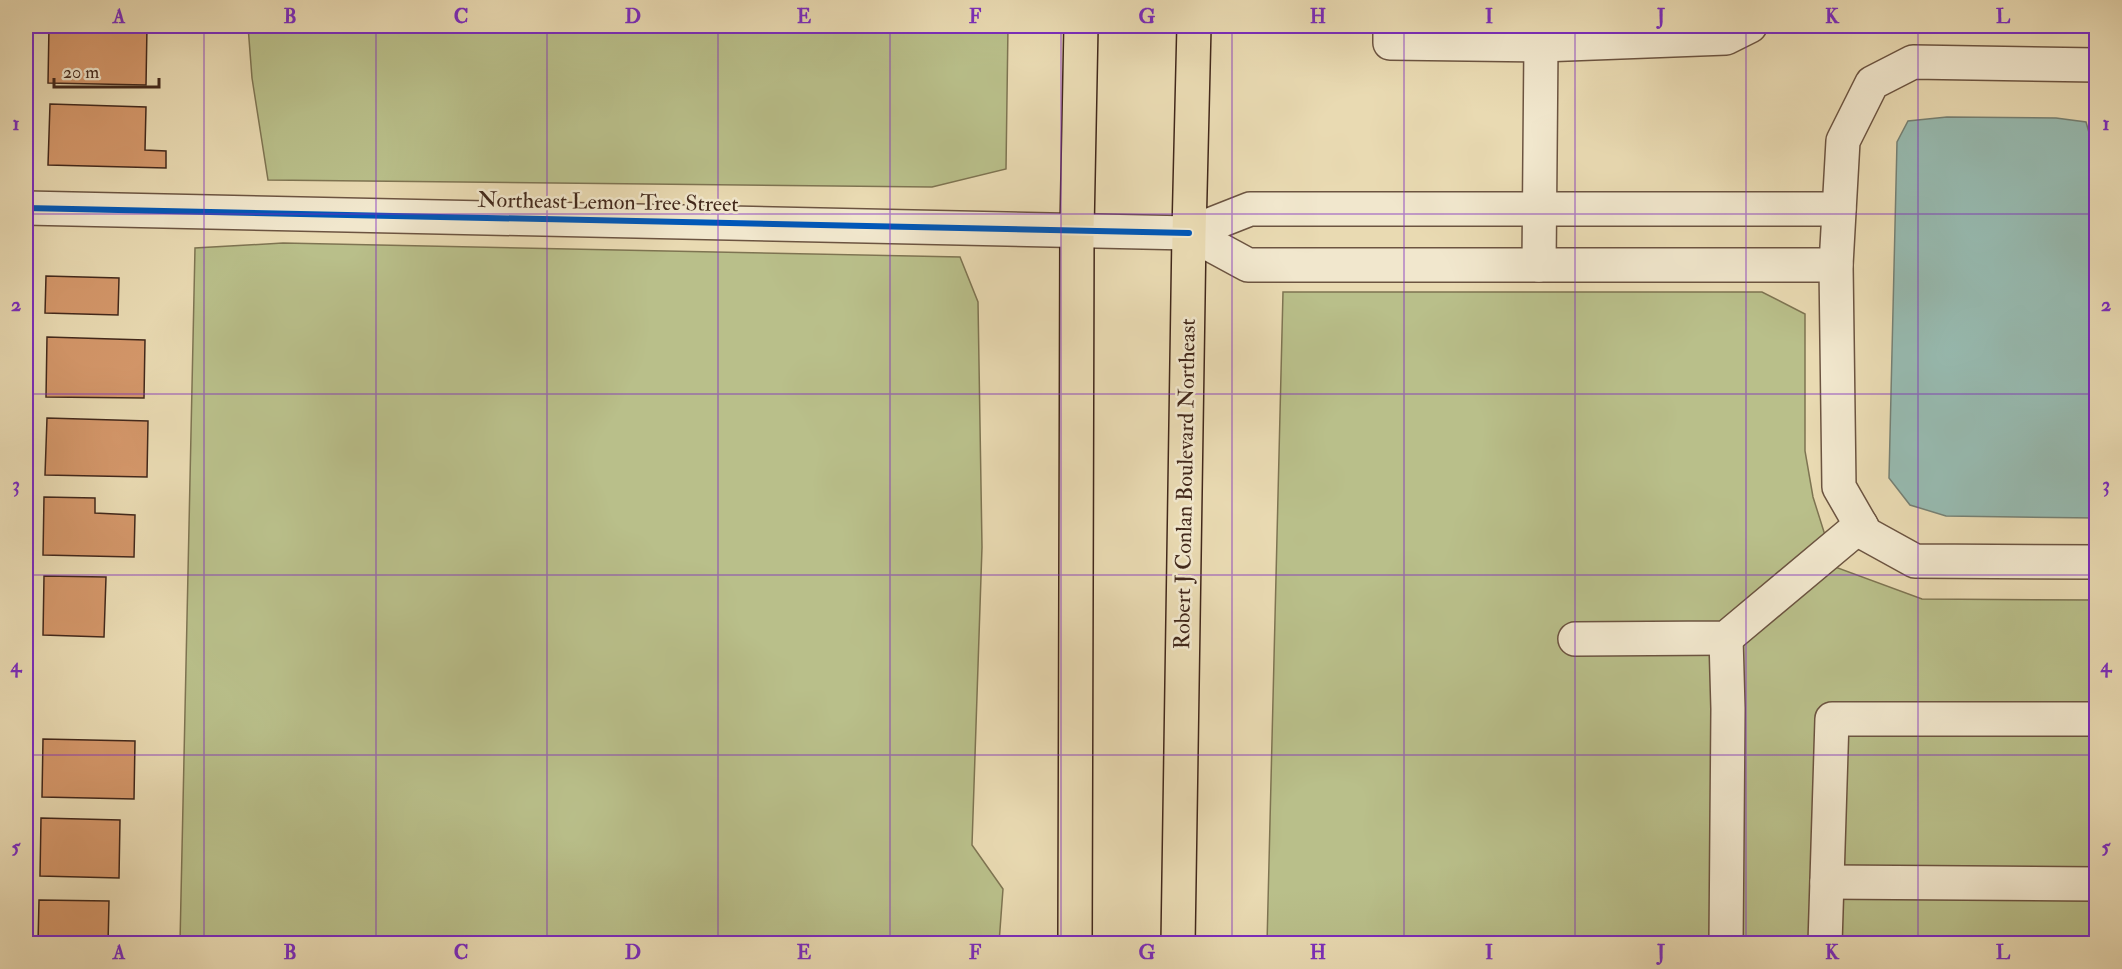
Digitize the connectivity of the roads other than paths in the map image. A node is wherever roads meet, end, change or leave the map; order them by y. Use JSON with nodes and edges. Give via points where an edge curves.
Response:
{"nodes":[{"id":1,"x":1081,"y":26,"type":"edge"},
{"id":2,"x":1194,"y":26,"type":"edge"},
{"id":3,"x":1390,"y":26,"type":"edge"},
{"id":4,"x":1750,"y":26,"type":"edge"},
{"id":5,"x":1541,"y":45,"type":"junction"},
{"id":6,"x":2097,"y":65,"type":"edge"},
{"id":7,"x":26,"y":208,"type":"edge"},
{"id":8,"x":1538,"y":209,"type":"junction"},
{"id":9,"x":1839,"y":209,"type":"junction"},
{"id":10,"x":1077,"y":230,"type":"junction"},
{"id":11,"x":1189,"y":233,"type":"junction"},
{"id":12,"x":1539,"y":266,"type":"junction"},
{"id":13,"x":1836,"y":266,"type":"junction"},
{"id":14,"x":1861,"y":525,"type":"junction"},
{"id":15,"x":2097,"y":562,"type":"edge"},
{"id":16,"x":1726,"y":638,"type":"junction"},
{"id":17,"x":1575,"y":639,"type":"dead end"},
{"id":18,"x":2097,"y":719,"type":"edge"},
{"id":19,"x":1827,"y":882,"type":"junction"},
{"id":20,"x":2097,"y":884,"type":"edge"},
{"id":21,"x":1075,"y":944,"type":"edge"},
{"id":22,"x":1178,"y":944,"type":"edge"},
{"id":23,"x":1726,"y":944,"type":"edge"},
{"id":24,"x":1825,"y":944,"type":"edge"}],
"edges":[{"from":1,"to":10,"type":"main road"},
{"from":2,"to":11,"type":"main road","name":"Robert J Conlan Boulevard Northeast"},
{"from":3,"to":5,"type":"street","via":[[1390,43]]},
{"from":4,"to":5,"type":"street","via":[[1726,38]]},
{"from":5,"to":8,"type":"street"},
{"from":6,"to":9,"type":"street","via":[[1913,62],[1872,83],[1843,141]]},
{"from":7,"to":10,"type":"street","name":"Northeast Lemon Tree Street"},
{"from":8,"to":9,"type":"street"},
{"from":8,"to":11,"type":"street","via":[[1250,209]]},
{"from":8,"to":12,"type":"street"},
{"from":9,"to":13,"type":"street"},
{"from":10,"to":11,"type":"street","name":"Northeast Lemon Tree Street"},
{"from":10,"to":21,"type":"main road"},
{"from":11,"to":12,"type":"street","via":[[1248,266]]},
{"from":11,"to":22,"type":"main road","name":"Robert J Conlan Boulevard Northeast"},
{"from":12,"to":13,"type":"street"},
{"from":13,"to":14,"type":"street","via":[[1839,487]]},
{"from":14,"to":15,"type":"street","via":[[1866,534],[1915,561]]},
{"from":14,"to":16,"type":"street"},
{"from":16,"to":17,"type":"street"},
{"from":16,"to":23,"type":"street"},
{"from":18,"to":19,"type":"street","via":[[1832,719]]},
{"from":19,"to":20,"type":"street"},
{"from":19,"to":24,"type":"street"}]}
